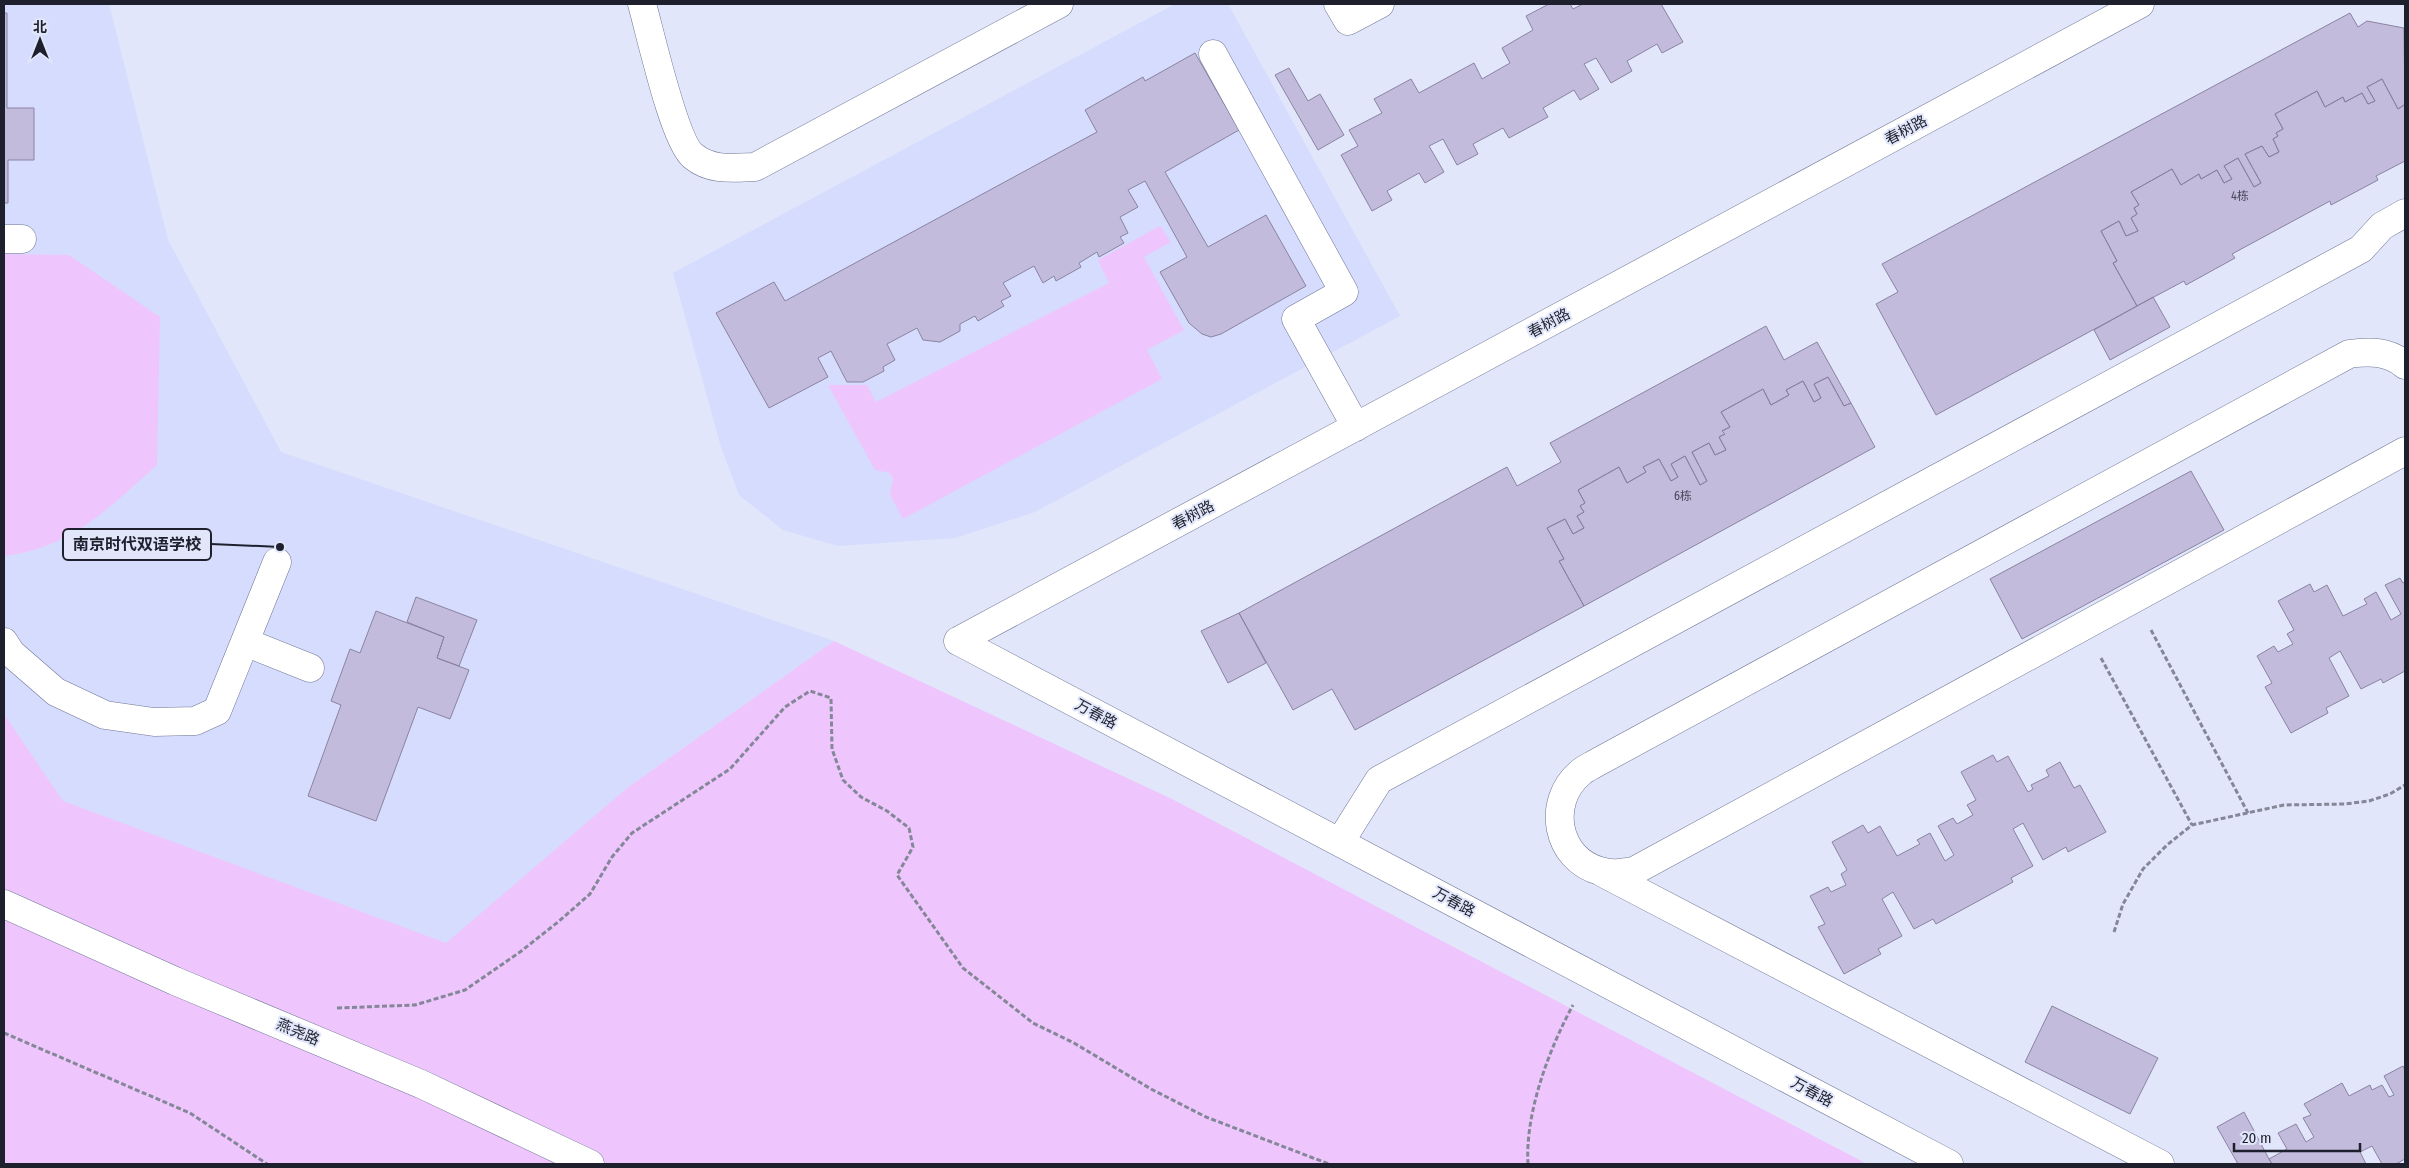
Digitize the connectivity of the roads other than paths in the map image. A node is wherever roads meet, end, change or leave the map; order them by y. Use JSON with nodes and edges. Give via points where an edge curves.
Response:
{"nodes":[{"id":1,"x":642,"y":4,"type":"edge"},
{"id":2,"x":1059,"y":4,"type":"edge"},
{"id":3,"x":1338,"y":4,"type":"edge"},
{"id":4,"x":1380,"y":4,"type":"edge"},
{"id":5,"x":2140,"y":4,"type":"edge"},
{"id":6,"x":1212,"y":54,"type":"dead end"},
{"id":7,"x":2405,"y":213,"type":"edge"},
{"id":8,"x":2405,"y":365,"type":"edge"},
{"id":9,"x":1356,"y":427,"type":"junction"},
{"id":10,"x":2405,"y":451,"type":"edge"},
{"id":11,"x":277,"y":562,"type":"dead end"},
{"id":12,"x":4,"y":642,"type":"edge"},
{"id":13,"x":245,"y":642,"type":"junction"},
{"id":14,"x":958,"y":642,"type":"joint"},
{"id":15,"x":310,"y":668,"type":"dead end"},
{"id":16,"x":1340,"y":842,"type":"junction"},
{"id":17,"x":1599,"y":871,"type":"junction"},
{"id":18,"x":4,"y":904,"type":"edge"},
{"id":19,"x":590,"y":1164,"type":"edge"},
{"id":20,"x":1949,"y":1164,"type":"edge"},
{"id":21,"x":2160,"y":1164,"type":"edge"}],
"edges":[{"from":1,"to":2,"type":"street","via":[[679,135],[692,156],[721,169],[755,167]]},
{"from":3,"to":4,"type":"street","via":[[1348,21]]},
{"from":5,"to":9,"type":"street","name":"春树路"},
{"from":6,"to":9,"type":"street","via":[[1344,292],[1296,319]]},
{"from":7,"to":16,"type":"street","via":[[2382,226],[2361,249],[1379,780]]},
{"from":8,"to":17,"type":"street","via":[[2387,354],[2368,351],[2349,354],[1580,772],[1560,802],[1562,836],[1570,852],[1583,864]]},
{"from":9,"to":14,"type":"street","name":"春树路"},
{"from":10,"to":17,"type":"street","via":[[1634,871],[1617,874]]},
{"from":11,"to":13,"type":"street"},
{"from":12,"to":13,"type":"street","via":[[11,653],[56,692],[105,715],[154,722],[194,721],[217,711]]},
{"from":13,"to":15,"type":"street"},
{"from":14,"to":16,"type":"street","name":"万春路"},
{"from":16,"to":20,"type":"street","name":"万春路"},
{"from":17,"to":21,"type":"street"},
{"from":18,"to":19,"type":"street","name":"燕尧路","via":[[175,981],[421,1084]]}]}
